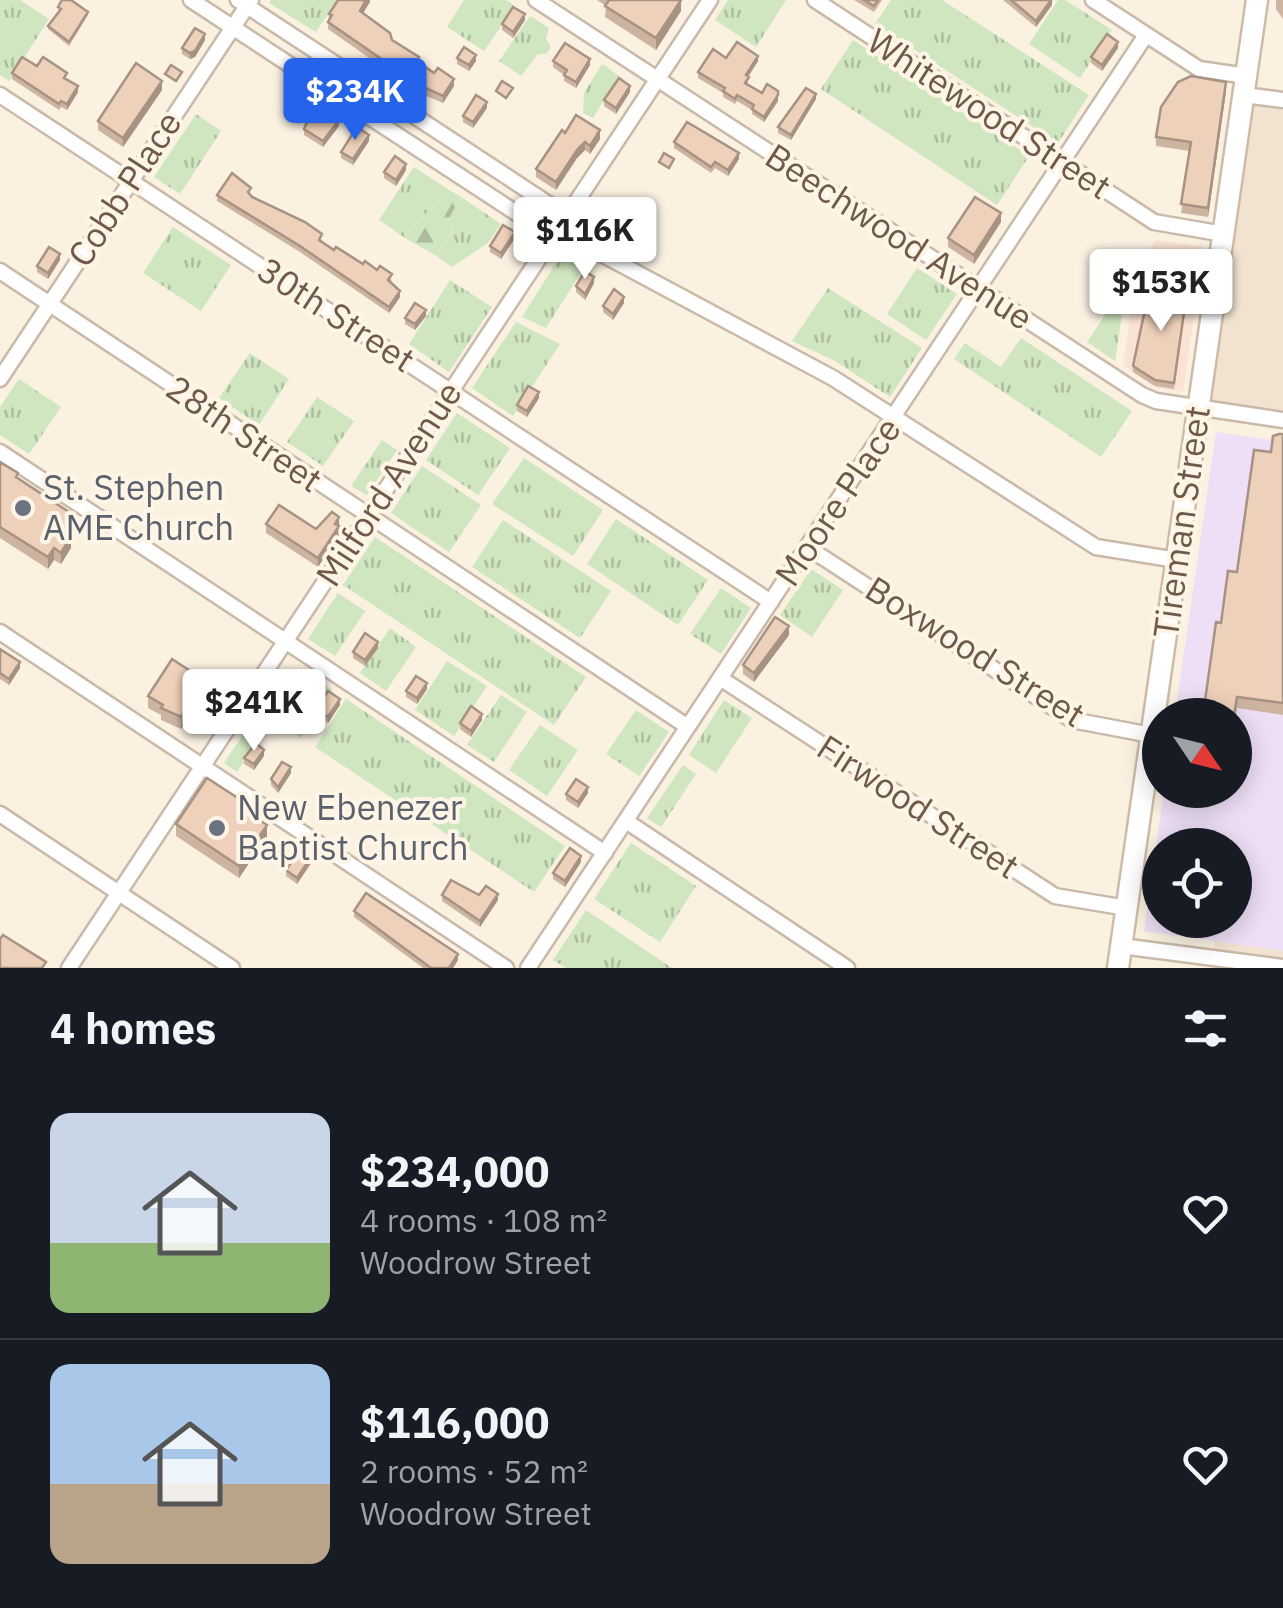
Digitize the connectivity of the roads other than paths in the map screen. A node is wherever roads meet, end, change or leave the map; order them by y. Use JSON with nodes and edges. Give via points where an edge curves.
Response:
{"nodes":[{"id":1,"x":191,"y":0,"type":"edge"},
{"id":2,"x":536,"y":0,"type":"edge"},
{"id":3,"x":710,"y":0,"type":"edge"},
{"id":4,"x":815,"y":0,"type":"edge"},
{"id":5,"x":1094,"y":0,"type":"edge"},
{"id":6,"x":1257,"y":0,"type":"edge"},
{"id":7,"x":245,"y":2,"type":"edge"},
{"id":8,"x":233,"y":27,"type":"junction"},
{"id":9,"x":1146,"y":35,"type":"junction"},
{"id":10,"x":658,"y":80,"type":"junction"},
{"id":11,"x":1245,"y":85,"type":"junction"},
{"id":12,"x":0,"y":96,"type":"edge"},
{"id":13,"x":1283,"y":100,"type":"edge"},
{"id":14,"x":1062,"y":161,"type":"junction"},
{"id":15,"x":130,"y":182,"type":"junction"},
{"id":16,"x":559,"y":227,"type":"junction"},
{"id":17,"x":1224,"y":234,"type":"junction"},
{"id":18,"x":0,"y":271,"type":"edge"},
{"id":19,"x":978,"y":289,"type":"junction"},
{"id":20,"x":50,"y":304,"type":"junction"},
{"id":21,"x":0,"y":378,"type":"edge"},
{"id":22,"x":452,"y":390,"type":"junction"},
{"id":23,"x":1199,"y":408,"type":"junction"},
{"id":24,"x":894,"y":418,"type":"junction"},
{"id":25,"x":1283,"y":420,"type":"edge"},
{"id":26,"x":0,"y":452,"type":"edge"},
{"id":27,"x":369,"y":516,"type":"junction"},
{"id":28,"x":807,"y":548,"type":"junction"},
{"id":29,"x":1177,"y":560,"type":"junction"},
{"id":30,"x":771,"y":602,"type":"junction"},
{"id":31,"x":0,"y":632,"type":"edge"},
{"id":32,"x":285,"y":641,"type":"junction"},
{"id":33,"x":720,"y":678,"type":"junction"},
{"id":34,"x":1157,"y":698,"type":"edge"},
{"id":35,"x":688,"y":727,"type":"junction"},
{"id":36,"x":1142,"y":733,"type":"edge"},
{"id":37,"x":202,"y":766,"type":"junction"},
{"id":38,"x":1142,"y":804,"type":"edge"},
{"id":39,"x":0,"y":814,"type":"edge"},
{"id":40,"x":626,"y":821,"type":"junction"},
{"id":41,"x":605,"y":853,"type":"junction"},
{"id":42,"x":118,"y":892,"type":"junction"},
{"id":43,"x":1127,"y":908,"type":"junction"},
{"id":44,"x":1120,"y":957,"type":"edge"},
{"id":45,"x":1283,"y":966,"type":"edge"},
{"id":46,"x":68,"y":968,"type":"edge"},
{"id":47,"x":232,"y":968,"type":"edge"},
{"id":48,"x":506,"y":968,"type":"edge"},
{"id":49,"x":528,"y":968,"type":"edge"},
{"id":50,"x":848,"y":968,"type":"edge"}],
"edges":[{"from":1,"to":8,"type":"street"},
{"from":2,"to":10,"type":"street","name":"Beechwood Avenue"},
{"from":3,"to":10,"type":"street","name":"Milford Avenue"},
{"from":4,"to":14,"type":"street","name":"Whitewood Street"},
{"from":5,"to":9,"type":"street"},
{"from":6,"to":11,"type":"street","name":"Tireman Street"},
{"from":7,"to":8,"type":"street","name":"Cobb Place"},
{"from":7,"to":16,"type":"street","via":[[550,205]]},
{"from":8,"to":15,"type":"street","name":"Cobb Place"},
{"from":8,"to":16,"type":"street","via":[[536,226]]},
{"from":9,"to":11,"type":"street","via":[[1199,69]]},
{"from":9,"to":14,"type":"street","name":"Moore Place"},
{"from":10,"to":16,"type":"street","name":"Milford Avenue"},
{"from":10,"to":19,"type":"street","name":"Beechwood Avenue"},
{"from":11,"to":13,"type":"street"},
{"from":11,"to":17,"type":"street","name":"Tireman Street"},
{"from":12,"to":15,"type":"street","name":"30th Street"},
{"from":14,"to":17,"type":"street","name":"Whitewood Street","via":[[1160,224]]},
{"from":14,"to":19,"type":"street","name":"Moore Place"},
{"from":15,"to":20,"type":"street","name":"Cobb Place"},
{"from":15,"to":22,"type":"street","name":"30th Street"},
{"from":16,"to":22,"type":"street","name":"Milford Avenue"},
{"from":16,"to":24,"type":"street"},
{"from":17,"to":23,"type":"street","name":"Tireman Street"},
{"from":18,"to":20,"type":"street","name":"28th Street"},
{"from":19,"to":23,"type":"street","name":"Beechwood Avenue","via":[[1142,395]]},
{"from":19,"to":24,"type":"street","name":"Moore Place"},
{"from":20,"to":21,"type":"street","name":"Cobb Place"},
{"from":20,"to":27,"type":"street","name":"28th Street"},
{"from":22,"to":27,"type":"street","name":"Milford Avenue"},
{"from":22,"to":30,"type":"street","name":"30th Street"},
{"from":23,"to":25,"type":"street","name":"Beechwood Avenue"},
{"from":23,"to":29,"type":"street","name":"Tireman Street"},
{"from":24,"to":28,"type":"street","name":"Moore Place"},
{"from":24,"to":29,"type":"street","via":[[1096,548]]},
{"from":26,"to":32,"type":"street"},
{"from":27,"to":32,"type":"street","name":"Milford Avenue"},
{"from":27,"to":35,"type":"street","name":"28th Street"},
{"from":28,"to":30,"type":"street","name":"Moore Place"},
{"from":28,"to":36,"type":"street","name":"Boxwood Street","via":[[1072,720]]},
{"from":29,"to":34,"type":"street","name":"Tireman Street"},
{"from":30,"to":33,"type":"street","name":"Moore Place"},
{"from":31,"to":37,"type":"street"},
{"from":32,"to":37,"type":"street","name":"Milford Avenue"},
{"from":32,"to":41,"type":"street"},
{"from":33,"to":35,"type":"street","name":"Moore Place"},
{"from":33,"to":43,"type":"street","name":"Firwood Street","via":[[1055,896]]},
{"from":35,"to":40,"type":"street","name":"Moore Place"},
{"from":37,"to":42,"type":"street","name":"Milford Avenue"},
{"from":37,"to":48,"type":"street"},
{"from":38,"to":43,"type":"street","name":"Tireman Street"},
{"from":39,"to":42,"type":"street"},
{"from":40,"to":41,"type":"street","name":"Moore Place"},
{"from":40,"to":50,"type":"street"},
{"from":41,"to":49,"type":"street","name":"Moore Place"},
{"from":42,"to":46,"type":"street","name":"Milford Avenue"},
{"from":42,"to":47,"type":"street"},
{"from":43,"to":44,"type":"street","name":"Tireman Street"},
{"from":44,"to":45,"type":"street"}]}
